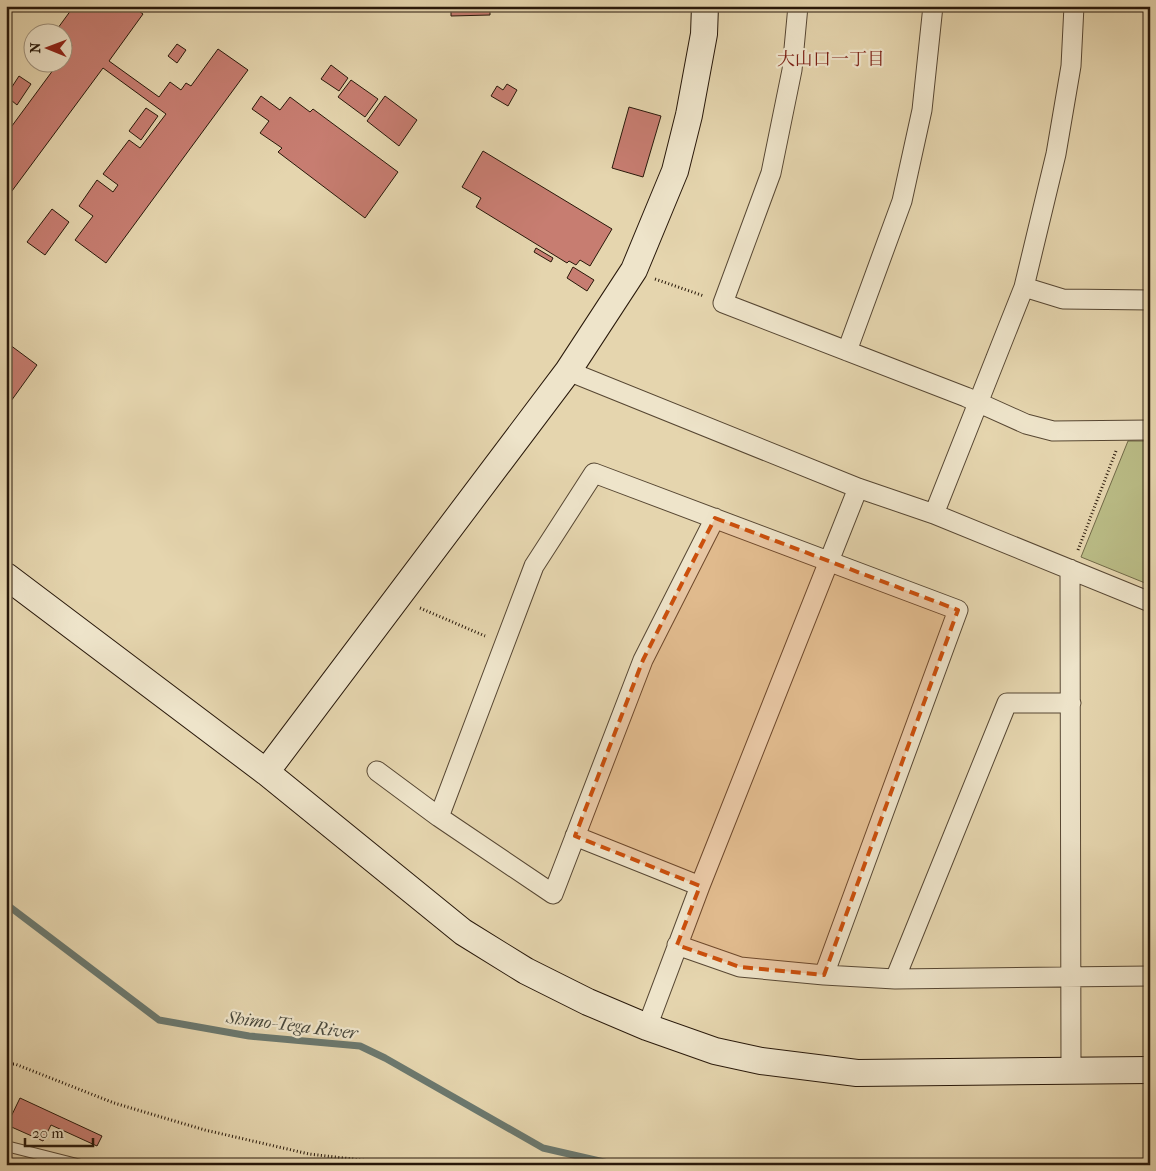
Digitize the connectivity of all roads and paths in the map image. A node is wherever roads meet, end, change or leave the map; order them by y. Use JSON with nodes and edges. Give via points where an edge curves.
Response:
{"nodes":[{"id":1,"x":705,"y":6,"type":"edge"},
{"id":2,"x":798,"y":6,"type":"edge"},
{"id":3,"x":933,"y":6,"type":"edge"},
{"id":4,"x":1079,"y":8,"type":"edge"},
{"id":5,"x":1150,"y":10,"type":"edge"},
{"id":6,"x":652,"y":278,"type":"dead end"},
{"id":7,"x":1024,"y":287,"type":"junction"},
{"id":8,"x":1150,"y":300,"type":"edge"},
{"id":9,"x":723,"y":303,"type":"junction"},
{"id":10,"x":847,"y":351,"type":"junction"},
{"id":11,"x":568,"y":370,"type":"junction"},
{"id":12,"x":978,"y":401,"type":"junction"},
{"id":13,"x":1125,"y":430,"type":"junction"},
{"id":14,"x":1150,"y":430,"type":"edge"},
{"id":15,"x":858,"y":488,"type":"junction"},
{"id":16,"x":934,"y":514,"type":"junction"},
{"id":17,"x":715,"y":518,"type":"junction"},
{"id":18,"x":829,"y":561,"type":"junction"},
{"id":19,"x":1072,"y":563,"type":"junction"},
{"id":20,"x":6,"y":576,"type":"edge"},
{"id":21,"x":1150,"y":602,"type":"edge"},
{"id":22,"x":417,"y":607,"type":"dead end"},
{"id":23,"x":504,"y":644,"type":"junction"},
{"id":24,"x":1071,"y":703,"type":"junction"},
{"id":25,"x":377,"y":771,"type":"dead end"},
{"id":26,"x":266,"y":772,"type":"junction"},
{"id":27,"x":439,"y":817,"type":"junction"},
{"id":28,"x":575,"y":836,"type":"junction"},
{"id":29,"x":700,"y":886,"type":"junction"},
{"id":30,"x":677,"y":944,"type":"junction"},
{"id":31,"x":824,"y":975,"type":"junction"},
{"id":32,"x":1150,"y":976,"type":"edge"},
{"id":33,"x":1071,"y":977,"type":"junction"},
{"id":34,"x":895,"y":979,"type":"junction"},
{"id":35,"x":647,"y":1027,"type":"junction"},
{"id":36,"x":6,"y":1064,"type":"edge"},
{"id":37,"x":1071,"y":1070,"type":"junction"},
{"id":38,"x":1150,"y":1070,"type":"edge"},
{"id":39,"x":6,"y":1146,"type":"edge"},
{"id":40,"x":387,"y":1163,"type":"dead end"},
{"id":41,"x":81,"y":1165,"type":"edge"}],
"edges":[{"from":1,"to":11,"type":"street","via":[[704,34],[675,171],[634,270]]},
{"from":2,"to":9,"type":"street","via":[[792,70],[771,173]]},
{"from":3,"to":10,"type":"street","via":[[922,110],[902,201]]},
{"from":4,"to":5,"type":"path"},
{"from":4,"to":7,"type":"street","via":[[1056,154]]},
{"from":6,"to":9,"type":"path"},
{"from":7,"to":8,"type":"street","via":[[1063,299]]},
{"from":7,"to":12,"type":"street"},
{"from":9,"to":10,"type":"street"},
{"from":10,"to":12,"type":"street"},
{"from":11,"to":15,"type":"street"},
{"from":11,"to":26,"type":"street"},
{"from":12,"to":13,"type":"street","via":[[1026,424],[1053,431]]},
{"from":12,"to":16,"type":"street"},
{"from":13,"to":14,"type":"street"},
{"from":13,"to":19,"type":"path"},
{"from":15,"to":16,"type":"street"},
{"from":15,"to":18,"type":"street"},
{"from":16,"to":19,"type":"street"},
{"from":17,"to":18,"type":"street"},
{"from":17,"to":23,"type":"street","via":[[594,473],[534,566]]},
{"from":17,"to":28,"type":"street","via":[[643,660]]},
{"from":18,"to":29,"type":"street"},
{"from":18,"to":31,"type":"street","via":[[958,610]]},
{"from":19,"to":21,"type":"street"},
{"from":19,"to":24,"type":"street"},
{"from":20,"to":26,"type":"street"},
{"from":22,"to":23,"type":"path"},
{"from":23,"to":27,"type":"street"},
{"from":24,"to":33,"type":"street"},
{"from":24,"to":34,"type":"street","via":[[1006,703]]},
{"from":25,"to":27,"type":"street"},
{"from":26,"to":35,"type":"street","via":[[463,932],[526,971]]},
{"from":27,"to":28,"type":"street","via":[[553,894]]},
{"from":28,"to":29,"type":"street"},
{"from":29,"to":30,"type":"street"},
{"from":30,"to":31,"type":"street","via":[[740,966]]},
{"from":30,"to":35,"type":"street"},
{"from":31,"to":34,"type":"street"},
{"from":32,"to":33,"type":"street"},
{"from":33,"to":34,"type":"street"},
{"from":33,"to":37,"type":"street"},
{"from":35,"to":37,"type":"street","via":[[715,1050],[812,1069],[857,1073]]},
{"from":36,"to":40,"type":"path","via":[[15,1064],[114,1103],[205,1130],[309,1154]]},
{"from":37,"to":38,"type":"street"},
{"from":39,"to":41,"type":"lane"}]}
